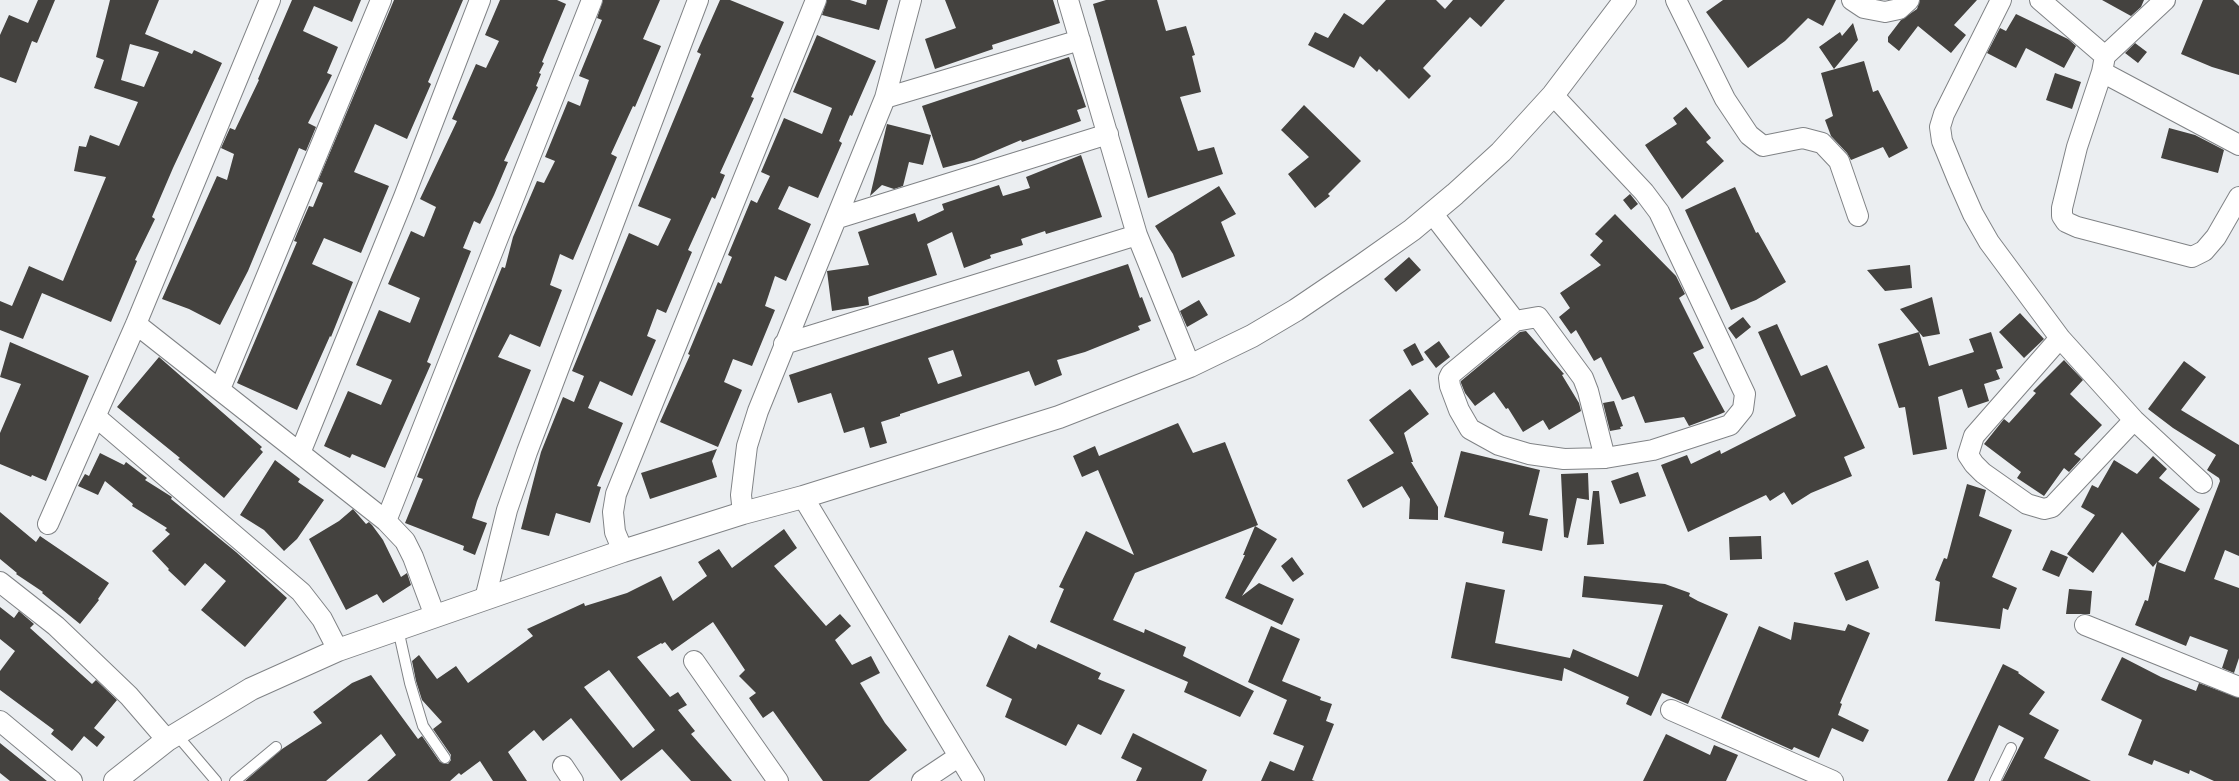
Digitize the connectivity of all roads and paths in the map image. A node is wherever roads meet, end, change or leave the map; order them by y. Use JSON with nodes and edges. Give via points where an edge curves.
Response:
{"nodes":[{"id":1,"x":270,"y":0,"type":"edge"},
{"id":2,"x":381,"y":0,"type":"edge"},
{"id":3,"x":480,"y":0,"type":"edge"},
{"id":4,"x":592,"y":0,"type":"edge"},
{"id":5,"x":698,"y":0,"type":"edge"},
{"id":6,"x":816,"y":0,"type":"edge"},
{"id":7,"x":911,"y":0,"type":"edge"},
{"id":8,"x":1068,"y":0,"type":"edge"},
{"id":9,"x":1625,"y":0,"type":"edge"},
{"id":10,"x":1676,"y":0,"type":"edge"},
{"id":11,"x":1852,"y":0,"type":"edge"},
{"id":12,"x":1909,"y":0,"type":"edge"},
{"id":13,"x":2001,"y":0,"type":"edge"},
{"id":14,"x":2040,"y":0,"type":"edge"},
{"id":15,"x":2166,"y":0,"type":"edge"},
{"id":16,"x":1080,"y":40,"type":"junction"},
{"id":17,"x":2104,"y":64,"type":"junction"},
{"id":18,"x":1553,"y":95,"type":"junction"},
{"id":19,"x":885,"y":98,"type":"junction"},
{"id":20,"x":1108,"y":134,"type":"junction"},
{"id":21,"x":2239,"y":145,"type":"edge"},
{"id":22,"x":2239,"y":197,"type":"edge"},
{"id":23,"x":1432,"y":213,"type":"junction"},
{"id":24,"x":1858,"y":216,"type":"dead end"},
{"id":25,"x":838,"y":218,"type":"junction"},
{"id":26,"x":1137,"y":235,"type":"junction"},
{"id":27,"x":1515,"y":321,"type":"junction"},
{"id":28,"x":136,"y":324,"type":"junction"},
{"id":29,"x":2060,"y":338,"type":"junction"},
{"id":30,"x":784,"y":344,"type":"junction"},
{"id":31,"x":1190,"y":366,"type":"junction"},
{"id":32,"x":220,"y":389,"type":"junction"},
{"id":33,"x":96,"y":417,"type":"junction"},
{"id":34,"x":2134,"y":420,"type":"junction"},
{"id":35,"x":300,"y":453,"type":"junction"},
{"id":36,"x":1604,"y":458,"type":"junction"},
{"id":37,"x":2202,"y":483,"type":"dead end"},
{"id":38,"x":803,"y":497,"type":"junction"},
{"id":39,"x":743,"y":513,"type":"junction"},
{"id":40,"x":386,"y":521,"type":"junction"},
{"id":41,"x":48,"y":524,"type":"dead end"},
{"id":42,"x":623,"y":551,"type":"junction"},
{"id":43,"x":0,"y":582,"type":"edge"},
{"id":44,"x":485,"y":599,"type":"junction"},
{"id":45,"x":435,"y":616,"type":"junction"},
{"id":46,"x":2085,"y":625,"type":"dead end"},
{"id":47,"x":398,"y":629,"type":"junction"},
{"id":48,"x":338,"y":650,"type":"junction"},
{"id":49,"x":694,"y":661,"type":"dead end"},
{"id":50,"x":2239,"y":687,"type":"edge"},
{"id":51,"x":1671,"y":710,"type":"dead end"},
{"id":52,"x":0,"y":720,"type":"edge"},
{"id":53,"x":171,"y":737,"type":"junction"},
{"id":54,"x":276,"y":747,"type":"dead end"},
{"id":55,"x":2012,"y":748,"type":"dead end"},
{"id":56,"x":958,"y":756,"type":"junction"},
{"id":57,"x":445,"y":758,"type":"dead end"},
{"id":58,"x":72,"y":781,"type":"edge"},
{"id":59,"x":115,"y":781,"type":"edge"},
{"id":60,"x":216,"y":781,"type":"edge"},
{"id":61,"x":235,"y":781,"type":"edge"},
{"id":62,"x":778,"y":781,"type":"edge"},
{"id":63,"x":922,"y":781,"type":"edge"},
{"id":64,"x":974,"y":781,"type":"edge"},
{"id":65,"x":1833,"y":781,"type":"edge"},
{"id":66,"x":1995,"y":781,"type":"edge"}],
"edges":[{"from":1,"to":28,"type":"street"},
{"from":2,"to":32,"type":"street"},
{"from":3,"to":35,"type":"street"},
{"from":4,"to":40,"type":"street"},
{"from":5,"to":44,"type":"street","via":[[527,452],[507,510]]},
{"from":6,"to":42,"type":"street","via":[[616,494],[613,512],[615,532]]},
{"from":7,"to":19,"type":"street"},
{"from":8,"to":16,"type":"street"},
{"from":9,"to":18,"type":"street"},
{"from":10,"to":24,"type":"street","via":[[1725,99],[1749,134],[1763,146],[1802,138],[1822,143],[1839,162]]},
{"from":11,"to":12,"type":"street","via":[[1864,8],[1885,12],[1898,9]]},
{"from":13,"to":29,"type":"street","via":[[1944,114],[1940,127],[1942,140],[1973,214],[1990,242]]},
{"from":14,"to":17,"type":"street"},
{"from":15,"to":17,"type":"street"},
{"from":16,"to":19,"type":"street"},
{"from":16,"to":20,"type":"street"},
{"from":17,"to":21,"type":"street"},
{"from":17,"to":22,"type":"street","via":[[2077,147],[2062,208],[2062,216],[2066,222],[2192,257],[2204,251],[2216,237]]},
{"from":18,"to":23,"type":"street","via":[[1501,152]]},
{"from":18,"to":36,"type":"street","via":[[1644,192],[1659,212],[1745,394],[1743,409],[1730,425],[1653,450]]},
{"from":19,"to":25,"type":"street"},
{"from":20,"to":25,"type":"street"},
{"from":20,"to":26,"type":"street"},
{"from":23,"to":27,"type":"street"},
{"from":23,"to":31,"type":"street","via":[[1406,235],[1296,310],[1252,336]]},
{"from":25,"to":30,"type":"street"},
{"from":26,"to":30,"type":"street"},
{"from":26,"to":31,"type":"street"},
{"from":27,"to":36,"type":"street","via":[[1538,317],[1583,378]]},
{"from":27,"to":36,"type":"street","via":[[1455,370],[1449,378],[1459,410],[1470,429],[1499,445],[1529,454],[1564,459]]},
{"from":28,"to":32,"type":"street"},
{"from":28,"to":33,"type":"street"},
{"from":29,"to":34,"type":"street"},
{"from":29,"to":34,"type":"street","via":[[1974,436],[1968,455],[1974,464],[2026,504],[2044,509],[2052,507]]},
{"from":30,"to":39,"type":"street","via":[[747,446],[741,495]]},
{"from":31,"to":38,"type":"street","via":[[1059,417]]},
{"from":32,"to":35,"type":"street"},
{"from":33,"to":41,"type":"street"},
{"from":33,"to":48,"type":"street","via":[[301,592],[322,619]]},
{"from":34,"to":37,"type":"street"},
{"from":35,"to":40,"type":"street"},
{"from":38,"to":39,"type":"street"},
{"from":38,"to":56,"type":"street"},
{"from":39,"to":42,"type":"street"},
{"from":40,"to":45,"type":"street","via":[[405,541]]},
{"from":42,"to":44,"type":"street"},
{"from":43,"to":53,"type":"street","via":[[56,626]]},
{"from":44,"to":45,"type":"street"},
{"from":45,"to":47,"type":"street"},
{"from":46,"to":50,"type":"street"},
{"from":47,"to":48,"type":"street"},
{"from":47,"to":57,"type":"lane","via":[[423,726]]},
{"from":48,"to":53,"type":"street","via":[[251,689]]},
{"from":49,"to":62,"type":"street"},
{"from":51,"to":65,"type":"street"},
{"from":52,"to":58,"type":"street"},
{"from":53,"to":59,"type":"street"},
{"from":53,"to":60,"type":"lane"},
{"from":54,"to":61,"type":"lane"},
{"from":55,"to":66,"type":"lane"},
{"from":56,"to":63,"type":"street"},
{"from":56,"to":64,"type":"street"}]}
